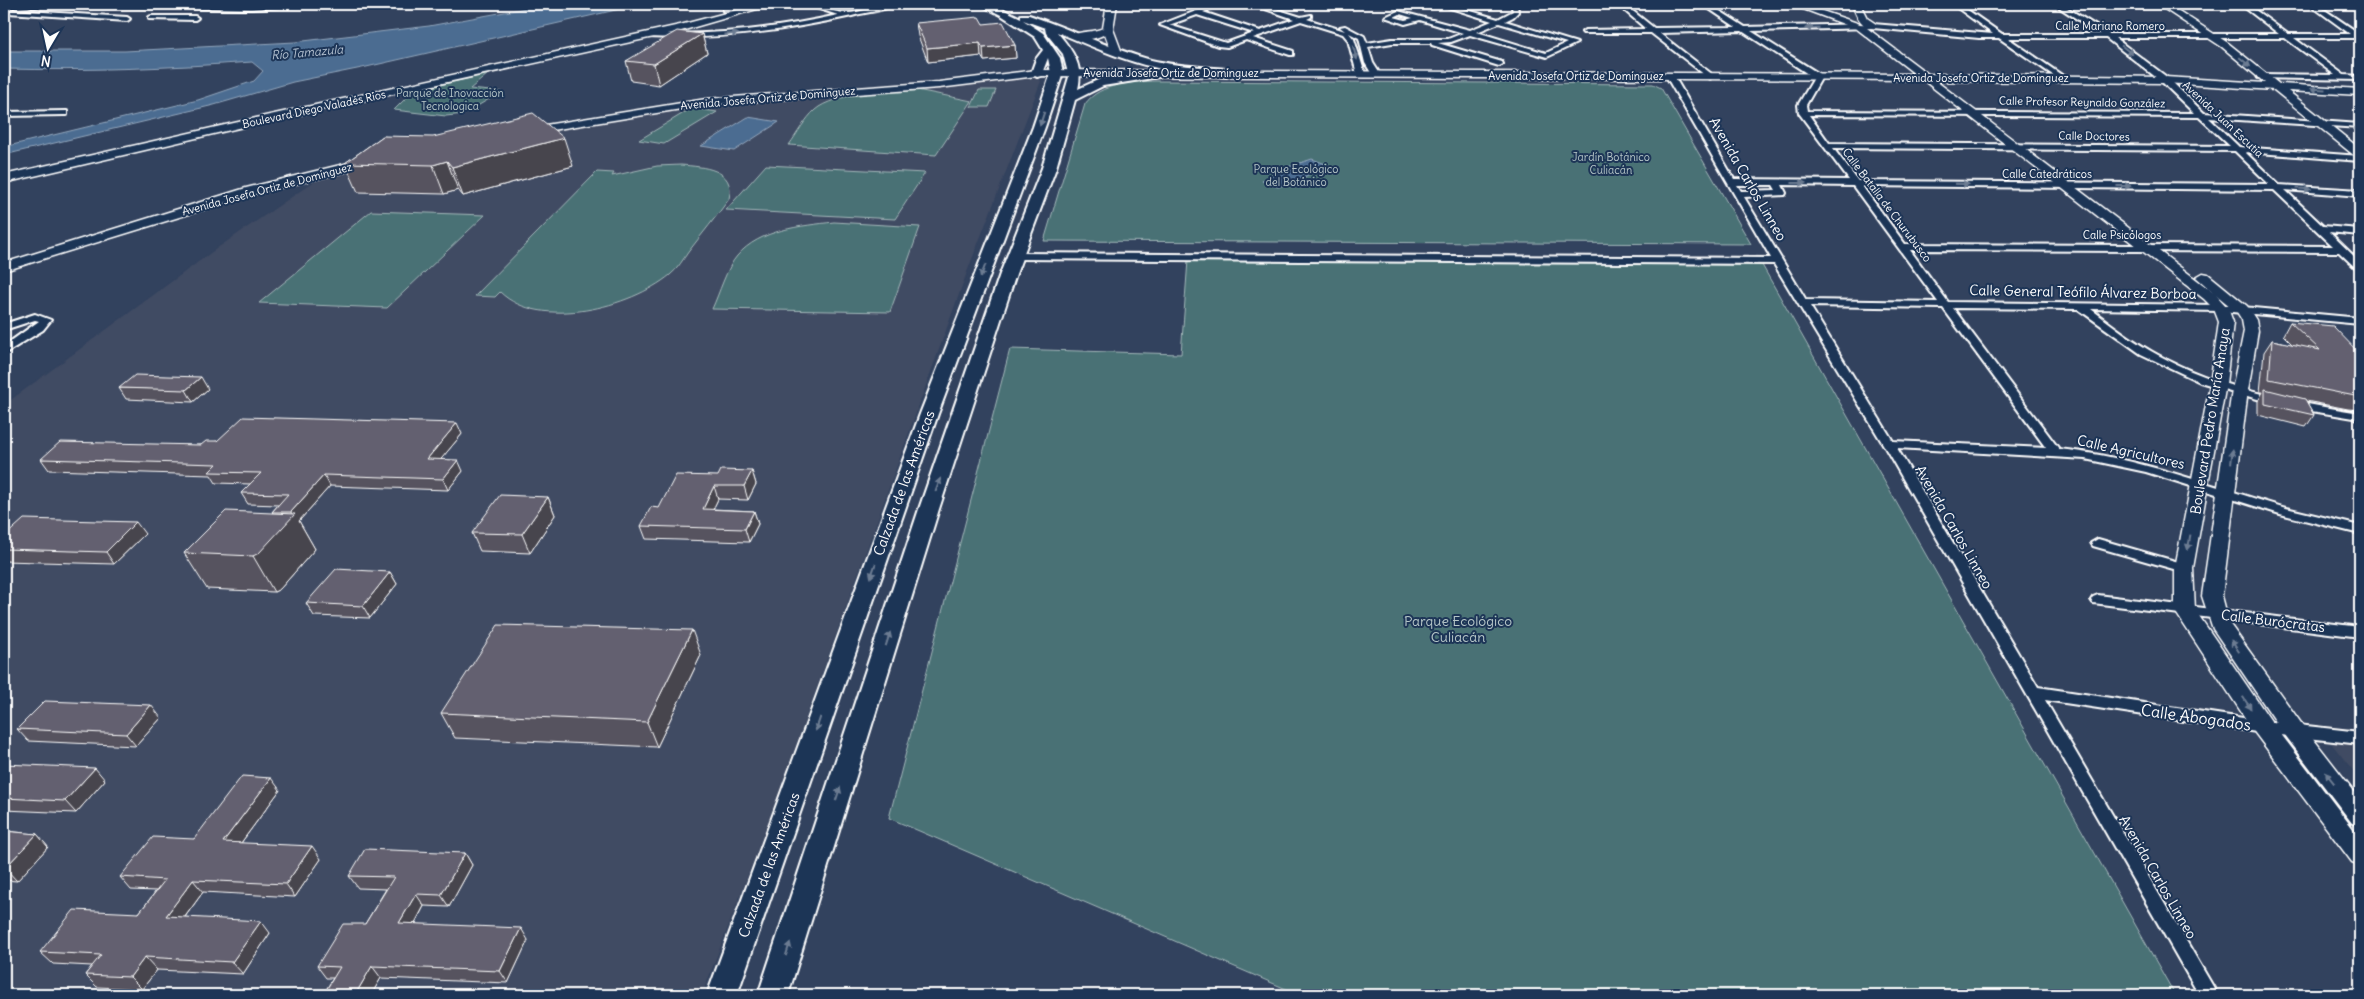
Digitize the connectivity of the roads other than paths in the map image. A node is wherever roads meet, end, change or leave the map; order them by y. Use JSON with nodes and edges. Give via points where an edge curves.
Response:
{"nodes":[{"id":1,"x":55,"y":4,"type":"edge"},
{"id":2,"x":101,"y":4,"type":"edge"},
{"id":3,"x":304,"y":4,"type":"edge"},
{"id":4,"x":738,"y":4,"type":"edge"},
{"id":5,"x":746,"y":4,"type":"edge"},
{"id":6,"x":769,"y":4,"type":"edge"},
{"id":7,"x":807,"y":4,"type":"edge"},
{"id":8,"x":823,"y":4,"type":"edge"},
{"id":9,"x":877,"y":4,"type":"edge"},
{"id":10,"x":892,"y":4,"type":"edge"},
{"id":11,"x":984,"y":4,"type":"edge"},
{"id":12,"x":996,"y":4,"type":"edge"},
{"id":13,"x":1112,"y":4,"type":"edge"},
{"id":14,"x":1219,"y":4,"type":"edge"},
{"id":15,"x":1254,"y":4,"type":"edge"},
{"id":16,"x":1270,"y":4,"type":"edge"},
{"id":17,"x":1441,"y":4,"type":"edge"},
{"id":18,"x":1514,"y":4,"type":"edge"},
{"id":19,"x":1620,"y":4,"type":"edge"},
{"id":20,"x":1705,"y":4,"type":"edge"},
{"id":21,"x":1794,"y":4,"type":"edge"},
{"id":22,"x":1804,"y":4,"type":"edge"},
{"id":23,"x":1856,"y":4,"type":"edge"},
{"id":24,"x":1866,"y":4,"type":"edge"},
{"id":25,"x":1954,"y":4,"type":"edge"},
{"id":26,"x":2058,"y":4,"type":"edge"},
{"id":27,"x":2162,"y":4,"type":"edge"},
{"id":28,"x":2243,"y":4,"type":"edge"},
{"id":29,"x":2312,"y":4,"type":"edge"},
{"id":30,"x":4,"y":5,"type":"edge"},
{"id":31,"x":158,"y":5,"type":"edge"},
{"id":32,"x":1452,"y":5,"type":"edge"},
{"id":33,"x":201,"y":7,"type":"junction"},
{"id":34,"x":727,"y":9,"type":"junction"},
{"id":35,"x":10,"y":10,"type":"edge"},
{"id":36,"x":1196,"y":12,"type":"junction"},
{"id":37,"x":846,"y":15,"type":"junction"},
{"id":38,"x":1309,"y":16,"type":"junction"},
{"id":39,"x":151,"y":18,"type":"dead end"},
{"id":40,"x":180,"y":18,"type":"junction"},
{"id":41,"x":195,"y":18,"type":"dead end"},
{"id":42,"x":1420,"y":18,"type":"dead end"},
{"id":43,"x":127,"y":19,"type":"dead end"},
{"id":44,"x":1302,"y":19,"type":"junction"},
{"id":45,"x":707,"y":21,"type":"junction"},
{"id":46,"x":1499,"y":21,"type":"junction"},
{"id":47,"x":1051,"y":26,"type":"junction"},
{"id":48,"x":1867,"y":26,"type":"junction"},
{"id":49,"x":1108,"y":29,"type":"junction"},
{"id":50,"x":1743,"y":29,"type":"junction"},
{"id":51,"x":1652,"y":30,"type":"junction"},
{"id":52,"x":1355,"y":32,"type":"junction"},
{"id":53,"x":1585,"y":32,"type":"dead end"},
{"id":54,"x":1260,"y":33,"type":"junction"},
{"id":55,"x":1470,"y":33,"type":"junction"},
{"id":56,"x":648,"y":35,"type":"junction"},
{"id":57,"x":704,"y":35,"type":"junction"},
{"id":58,"x":1077,"y":36,"type":"junction"},
{"id":59,"x":2001,"y":36,"type":"junction"},
{"id":60,"x":2108,"y":36,"type":"junction"},
{"id":61,"x":2213,"y":36,"type":"junction"},
{"id":62,"x":2287,"y":36,"type":"junction"},
{"id":63,"x":2360,"y":37,"type":"edge"},
{"id":64,"x":1246,"y":38,"type":"junction"},
{"id":65,"x":1392,"y":41,"type":"junction"},
{"id":66,"x":1428,"y":42,"type":"junction"},
{"id":67,"x":1365,"y":45,"type":"junction"},
{"id":68,"x":1049,"y":49,"type":"junction"},
{"id":69,"x":1290,"y":52,"type":"dead end"},
{"id":70,"x":1117,"y":53,"type":"junction"},
{"id":71,"x":1499,"y":64,"type":"dead end"},
{"id":72,"x":1056,"y":73,"type":"junction"},
{"id":73,"x":1159,"y":73,"type":"junction"},
{"id":74,"x":1228,"y":73,"type":"junction"},
{"id":75,"x":1361,"y":74,"type":"junction"},
{"id":76,"x":1376,"y":74,"type":"junction"},
{"id":77,"x":1670,"y":76,"type":"junction"},
{"id":78,"x":2261,"y":76,"type":"junction"},
{"id":79,"x":1710,"y":77,"type":"junction"},
{"id":80,"x":1818,"y":77,"type":"junction"},
{"id":81,"x":1934,"y":78,"type":"junction"},
{"id":82,"x":2060,"y":78,"type":"junction"},
{"id":83,"x":2343,"y":78,"type":"junction"},
{"id":84,"x":2360,"y":78,"type":"edge"},
{"id":85,"x":2165,"y":80,"type":"junction"},
{"id":86,"x":2275,"y":87,"type":"junction"},
{"id":87,"x":2360,"y":92,"type":"edge"},
{"id":88,"x":1069,"y":98,"type":"junction"},
{"id":89,"x":64,"y":112,"type":"dead end"},
{"id":90,"x":1803,"y":113,"type":"junction"},
{"id":91,"x":1979,"y":113,"type":"junction"},
{"id":92,"x":5,"y":114,"type":"edge"},
{"id":93,"x":2200,"y":115,"type":"junction"},
{"id":94,"x":2321,"y":124,"type":"junction"},
{"id":95,"x":2360,"y":126,"type":"edge"},
{"id":96,"x":512,"y":134,"type":"edge"},
{"id":97,"x":1826,"y":145,"type":"junction"},
{"id":98,"x":2016,"y":147,"type":"junction"},
{"id":99,"x":2032,"y":147,"type":"junction"},
{"id":100,"x":2239,"y":149,"type":"junction"},
{"id":101,"x":2360,"y":157,"type":"edge"},
{"id":102,"x":385,"y":159,"type":"edge"},
{"id":103,"x":4,"y":172,"type":"edge"},
{"id":104,"x":4,"y":179,"type":"edge"},
{"id":105,"x":1776,"y":183,"type":"junction"},
{"id":106,"x":1855,"y":183,"type":"junction"},
{"id":107,"x":2073,"y":185,"type":"junction"},
{"id":108,"x":2276,"y":187,"type":"junction"},
{"id":109,"x":1736,"y":188,"type":"junction"},
{"id":110,"x":2360,"y":193,"type":"edge"},
{"id":111,"x":2321,"y":229,"type":"junction"},
{"id":112,"x":2360,"y":232,"type":"edge"},
{"id":113,"x":1902,"y":247,"type":"junction"},
{"id":114,"x":2147,"y":248,"type":"junction"},
{"id":115,"x":2165,"y":248,"type":"junction"},
{"id":116,"x":2341,"y":249,"type":"junction"},
{"id":117,"x":1015,"y":256,"type":"junction"},
{"id":118,"x":1777,"y":261,"type":"junction"},
{"id":119,"x":4,"y":267,"type":"edge"},
{"id":120,"x":2360,"y":267,"type":"edge"},
{"id":121,"x":1804,"y":303,"type":"junction"},
{"id":122,"x":1945,"y":304,"type":"junction"},
{"id":123,"x":2080,"y":306,"type":"junction"},
{"id":124,"x":2221,"y":308,"type":"junction"},
{"id":125,"x":2242,"y":309,"type":"junction"},
{"id":126,"x":2360,"y":320,"type":"edge"},
{"id":127,"x":4,"y":327,"type":"edge"},
{"id":128,"x":4,"y":350,"type":"edge"},
{"id":129,"x":2218,"y":384,"type":"junction"},
{"id":130,"x":2240,"y":390,"type":"junction"},
{"id":131,"x":2360,"y":416,"type":"edge"},
{"id":132,"x":1889,"y":444,"type":"junction"},
{"id":133,"x":2055,"y":452,"type":"junction"},
{"id":134,"x":2200,"y":484,"type":"junction"},
{"id":135,"x":2227,"y":493,"type":"junction"},
{"id":136,"x":2360,"y":530,"type":"edge"},
{"id":137,"x":2098,"y":544,"type":"dead end"},
{"id":138,"x":2184,"y":568,"type":"junction"},
{"id":139,"x":2098,"y":600,"type":"dead end"},
{"id":140,"x":2185,"y":611,"type":"junction"},
{"id":141,"x":2216,"y":614,"type":"junction"},
{"id":142,"x":2360,"y":632,"type":"edge"},
{"id":143,"x":2032,"y":692,"type":"junction"},
{"id":144,"x":2263,"y":726,"type":"junction"},
{"id":145,"x":2292,"y":729,"type":"junction"},
{"id":146,"x":2360,"y":738,"type":"edge"},
{"id":147,"x":2360,"y":816,"type":"edge"},
{"id":148,"x":2360,"y":855,"type":"edge"},
{"id":149,"x":722,"y":995,"type":"edge"},
{"id":150,"x":774,"y":995,"type":"edge"},
{"id":151,"x":2210,"y":995,"type":"edge"}],
"edges":[{"from":1,"to":35,"type":"street"},
{"from":2,"to":31,"type":"street"},
{"from":3,"to":33,"type":"street"},
{"from":4,"to":34,"type":"main road"},
{"from":5,"to":34,"type":"street","name":"Boulevard Diego Valadés Ríos"},
{"from":6,"to":45,"type":"street","name":"Boulevard Diego Valadés Ríos"},
{"from":7,"to":37,"type":"street"},
{"from":8,"to":9,"type":"street","via":[[846,11]]},
{"from":10,"to":37,"type":"street"},
{"from":11,"to":68,"type":"main road","via":[[1020,21],[1039,35]]},
{"from":12,"to":47,"type":"main road"},
{"from":13,"to":49,"type":"street"},
{"from":14,"to":36,"type":"street"},
{"from":15,"to":44,"type":"street"},
{"from":16,"to":38,"type":"street"},
{"from":17,"to":32,"type":"street"},
{"from":18,"to":46,"type":"street","via":[[1514,14]]},
{"from":19,"to":51,"type":"street"},
{"from":20,"to":50,"type":"street"},
{"from":21,"to":48,"type":"street","name":"Boulevard Pedro María Anaya"},
{"from":22,"to":48,"type":"street","name":"Boulevard Pedro María Anaya"},
{"from":23,"to":48,"type":"street"},
{"from":24,"to":48,"type":"street","via":[[1874,21]]},
{"from":25,"to":59,"type":"street"},
{"from":26,"to":60,"type":"street","name":"Avenida Juan Escutia"},
{"from":27,"to":61,"type":"street"},
{"from":28,"to":62,"type":"street"},
{"from":29,"to":63,"type":"street"},
{"from":30,"to":35,"type":"street"},
{"from":31,"to":33,"type":"street"},
{"from":32,"to":46,"type":"street"},
{"from":33,"to":40,"type":"street"},
{"from":34,"to":103,"type":"street","name":"Boulevard Diego Valadés Ríos"},
{"from":35,"to":43,"type":"street"},
{"from":36,"to":54,"type":"street"},
{"from":36,"to":64,"type":"street","via":[[1164,26],[1222,45]]},
{"from":57,"to":37,"type":"street","one_way":true,"via":[[773,30]]},
{"from":38,"to":44,"type":"street"},
{"from":38,"to":52,"type":"street"},
{"from":39,"to":40,"type":"street"},
{"from":40,"to":41,"type":"street"},
{"from":42,"to":55,"type":"street"},
{"from":44,"to":54,"type":"street"},
{"from":44,"to":75,"type":"street","one_way":true,"via":[[1349,36]]},
{"from":45,"to":56,"type":"street","name":"Boulevard Diego Valadés Ríos"},
{"from":45,"to":57,"type":"street"},
{"from":46,"to":55,"type":"street"},
{"from":46,"to":55,"type":"street","via":[[1573,42],[1547,55]]},
{"from":47,"to":58,"type":"main road"},
{"from":47,"to":72,"type":"main road","via":[[1050,31],[1069,53]]},
{"from":48,"to":50,"type":"street","name":"Calle Mariano Romero","one_way":true},
{"from":48,"to":59,"type":"street","name":"Calle Mariano Romero","via":[[1952,35]]},
{"from":48,"to":81,"type":"street","name":"Boulevard Pedro María Anaya"},
{"from":49,"to":58,"type":"street","via":[[1098,35]]},
{"from":49,"to":70,"type":"street"},
{"from":50,"to":51,"type":"street","name":"Calle Mariano Romero"},
{"from":50,"to":80,"type":"street"},
{"from":51,"to":53,"type":"street","name":"Calle Mariano Romero"},
{"from":51,"to":79,"type":"street"},
{"from":52,"to":65,"type":"street"},
{"from":52,"to":67,"type":"street"},
{"from":54,"to":64,"type":"street"},
{"from":55,"to":66,"type":"street","via":[[1449,41]]},
{"from":56,"to":57,"type":"street"},
{"from":56,"to":104,"type":"street","name":"Boulevard Diego Valadés Ríos"},
{"from":58,"to":70,"type":"main road"},
{"from":59,"to":60,"type":"street","name":"Calle Mariano Romero"},
{"from":59,"to":82,"type":"street"},
{"from":60,"to":61,"type":"street","name":"Calle Mariano Romero"},
{"from":60,"to":85,"type":"street","name":"Avenida Juan Escutia","one_way":true},
{"from":61,"to":62,"type":"street","name":"Calle Mariano Romero"},
{"from":61,"to":78,"type":"street","one_way":true},
{"from":62,"to":63,"type":"street","name":"Calle Mariano Romero"},
{"from":62,"to":83,"type":"street"},
{"from":64,"to":69,"type":"street"},
{"from":65,"to":66,"type":"street"},
{"from":65,"to":67,"type":"street"},
{"from":66,"to":71,"type":"street"},
{"from":67,"to":76,"type":"street","via":[[1369,63]]},
{"from":68,"to":72,"type":"main road"},
{"from":68,"to":72,"type":"main road","via":[[1042,59]]},
{"from":70,"to":74,"type":"main road","via":[[1174,68]]},
{"from":72,"to":73,"type":"street","name":"Avenida Josefa Ortiz de Domínguez"},
{"from":72,"to":88,"type":"main road","via":[[1075,77]]},
{"from":72,"to":96,"type":"street","name":"Avenida Josefa Ortiz de Domínguez","via":[[706,102]]},
{"from":72,"to":149,"type":"main road","name":"Calzada de las Américas","one_way":true,"via":[[1040,128],[929,414]]},
{"from":73,"to":74,"type":"street","name":"Avenida Josefa Ortiz de Domínguez"},
{"from":73,"to":88,"type":"main road","via":[[1100,84]]},
{"from":74,"to":75,"type":"street","name":"Avenida Josefa Ortiz de Domínguez"},
{"from":75,"to":76,"type":"street","name":"Avenida Josefa Ortiz de Domínguez"},
{"from":76,"to":77,"type":"street","name":"Avenida Josefa Ortiz de Domínguez"},
{"from":77,"to":79,"type":"street","name":"Avenida Josefa Ortiz de Domínguez"},
{"from":77,"to":109,"type":"street","name":"Avenida Carlos Linneo"},
{"from":78,"to":83,"type":"street"},
{"from":78,"to":86,"type":"street"},
{"from":79,"to":80,"type":"street","name":"Avenida Josefa Ortiz de Domínguez"},
{"from":80,"to":81,"type":"street","name":"Avenida Josefa Ortiz de Domínguez"},
{"from":80,"to":90,"type":"street","via":[[1802,105]]},
{"from":81,"to":82,"type":"street","name":"Avenida Josefa Ortiz de Domínguez"},
{"from":81,"to":91,"type":"street","name":"Boulevard Pedro María Anaya"},
{"from":82,"to":85,"type":"street","name":"Avenida Josefa Ortiz de Domínguez"},
{"from":83,"to":84,"type":"street"},
{"from":85,"to":86,"type":"street","name":"Avenida Josefa Ortiz de Domínguez"},
{"from":85,"to":93,"type":"street","name":"Avenida Juan Escutia"},
{"from":87,"to":86,"type":"street","name":"Avenida Josefa Ortiz de Domínguez","one_way":true},
{"from":86,"to":94,"type":"street"},
{"from":88,"to":117,"type":"main road","via":[[1049,168]]},
{"from":89,"to":92,"type":"street"},
{"from":90,"to":91,"type":"street","name":"Calle Profesor Reynaldo González"},
{"from":90,"to":97,"type":"street","name":"Calle Batalla de Churubusco"},
{"from":91,"to":93,"type":"street","name":"Calle Profesor Reynaldo González"},
{"from":91,"to":98,"type":"street","name":"Boulevard Pedro María Anaya"},
{"from":91,"to":99,"type":"street","name":"Boulevard Pedro María Anaya"},
{"from":93,"to":94,"type":"street","name":"Calle Profesor Reynaldo González"},
{"from":93,"to":100,"type":"street","name":"Avenida Juan Escutia"},
{"from":94,"to":95,"type":"street","name":"Calle Profesor Reynaldo González"},
{"from":94,"to":101,"type":"street"},
{"from":97,"to":98,"type":"street","name":"Calle Doctores"},
{"from":97,"to":106,"type":"street","name":"Calle Batalla de Churubusco"},
{"from":98,"to":99,"type":"street","name":"Calle Doctores"},
{"from":98,"to":107,"type":"street","name":"Boulevard Pedro María Anaya"},
{"from":99,"to":100,"type":"street","name":"Calle Doctores"},
{"from":99,"to":107,"type":"street","name":"Boulevard Pedro María Anaya"},
{"from":100,"to":101,"type":"street","name":"Calle Doctores"},
{"from":100,"to":108,"type":"street","name":"Avenida Juan Escutia"},
{"from":102,"to":119,"type":"street","name":"Avenida Josefa Ortiz de Domínguez","via":[[250,191]]},
{"from":105,"to":106,"type":"street","name":"Calle Catedráticos","one_way":true},
{"from":105,"to":109,"type":"street","name":"Calle Catedráticos"},
{"from":105,"to":109,"type":"street","via":[[1782,193]]},
{"from":106,"to":107,"type":"street","name":"Calle Catedráticos","one_way":true},
{"from":106,"to":113,"type":"street","name":"Calle Batalla de Churubusco"},
{"from":107,"to":108,"type":"street","name":"Calle Catedráticos","one_way":true},
{"from":107,"to":114,"type":"street","name":"Boulevard Pedro María Anaya"},
{"from":107,"to":115,"type":"street","name":"Boulevard Pedro María Anaya"},
{"from":108,"to":110,"type":"street","name":"Calle Catedráticos","one_way":true},
{"from":108,"to":111,"type":"street","name":"Avenida Juan Escutia"},
{"from":109,"to":118,"type":"street","name":"Avenida Carlos Linneo"},
{"from":111,"to":112,"type":"street"},
{"from":111,"to":116,"type":"street","name":"Avenida Juan Escutia"},
{"from":113,"to":114,"type":"street","name":"Calle Psicólogos"},
{"from":113,"to":122,"type":"street","name":"Calle Batalla de Churubusco"},
{"from":114,"to":115,"type":"street","name":"Calle Psicólogos"},
{"from":114,"to":124,"type":"street","name":"Boulevard Pedro María Anaya"},
{"from":115,"to":116,"type":"street","name":"Calle Psicólogos"},
{"from":115,"to":125,"type":"street","name":"Boulevard Pedro María Anaya"},
{"from":116,"to":120,"type":"street","name":"Avenida Juan Escutia"},
{"from":117,"to":118,"type":"street"},
{"from":150,"to":117,"type":"main road","one_way":true,"via":[[929,510]]},
{"from":118,"to":121,"type":"street","name":"Avenida Carlos Linneo"},
{"from":121,"to":122,"type":"street","name":"Calle General Teófilo Álvarez Borboa"},
{"from":121,"to":132,"type":"street","name":"Avenida Carlos Linneo"},
{"from":122,"to":123,"type":"street","name":"Calle General Teófilo Álvarez Borboa"},
{"from":122,"to":133,"type":"street","name":"Calle Batalla de Churubusco"},
{"from":123,"to":124,"type":"street","name":"Calle General Teófilo Álvarez Borboa"},
{"from":123,"to":129,"type":"street","via":[[2155,358]]},
{"from":124,"to":125,"type":"street","name":"Calle General Teófilo Álvarez Borboa"},
{"from":124,"to":129,"type":"street","name":"Boulevard Pedro María Anaya","via":[[2226,322]]},
{"from":125,"to":126,"type":"street","name":"Calle General Teófilo Álvarez Borboa"},
{"from":125,"to":130,"type":"street","name":"Boulevard Pedro María Anaya","via":[[2251,331]]},
{"from":127,"to":128,"type":"street","via":[[35,317],[44,318],[39,328]]},
{"from":129,"to":130,"type":"street"},
{"from":129,"to":134,"type":"street","name":"Boulevard Pedro María Anaya"},
{"from":130,"to":131,"type":"street","via":[[2321,411]]},
{"from":135,"to":130,"type":"street","name":"Boulevard Pedro María Anaya","one_way":true},
{"from":132,"to":133,"type":"street","name":"Calle Agricultores"},
{"from":132,"to":143,"type":"street","name":"Avenida Carlos Linneo"},
{"from":133,"to":134,"type":"street","name":"Calle Agricultores","via":[[2115,461]]},
{"from":134,"to":135,"type":"street","name":"Calle Agricultores"},
{"from":134,"to":138,"type":"street","name":"Boulevard Pedro María Anaya","one_way":true},
{"from":135,"to":136,"type":"street","name":"Calle Agricultores"},
{"from":135,"to":141,"type":"street","name":"Boulevard Pedro María Anaya","via":[[2212,596]]},
{"from":137,"to":138,"type":"street"},
{"from":138,"to":140,"type":"street","name":"Boulevard Pedro María Anaya"},
{"from":139,"to":140,"type":"street","name":"Calle Burócratas"},
{"from":140,"to":141,"type":"street","name":"Calle Burócratas"},
{"from":140,"to":144,"type":"street","name":"Boulevard Pedro María Anaya","one_way":true},
{"from":141,"to":142,"type":"street","name":"Calle Burócratas"},
{"from":145,"to":141,"type":"street","name":"Boulevard Pedro María Anaya","one_way":true},
{"from":143,"to":144,"type":"street","name":"Calle Abogados"},
{"from":143,"to":151,"type":"street","name":"Avenida Carlos Linneo"},
{"from":144,"to":145,"type":"street","name":"Calle Abogados"},
{"from":144,"to":148,"type":"street","name":"Boulevard Pedro María Anaya"},
{"from":145,"to":146,"type":"street","name":"Calle Abogados"},
{"from":147,"to":145,"type":"street","name":"Boulevard Pedro María Anaya","one_way":true}]}
